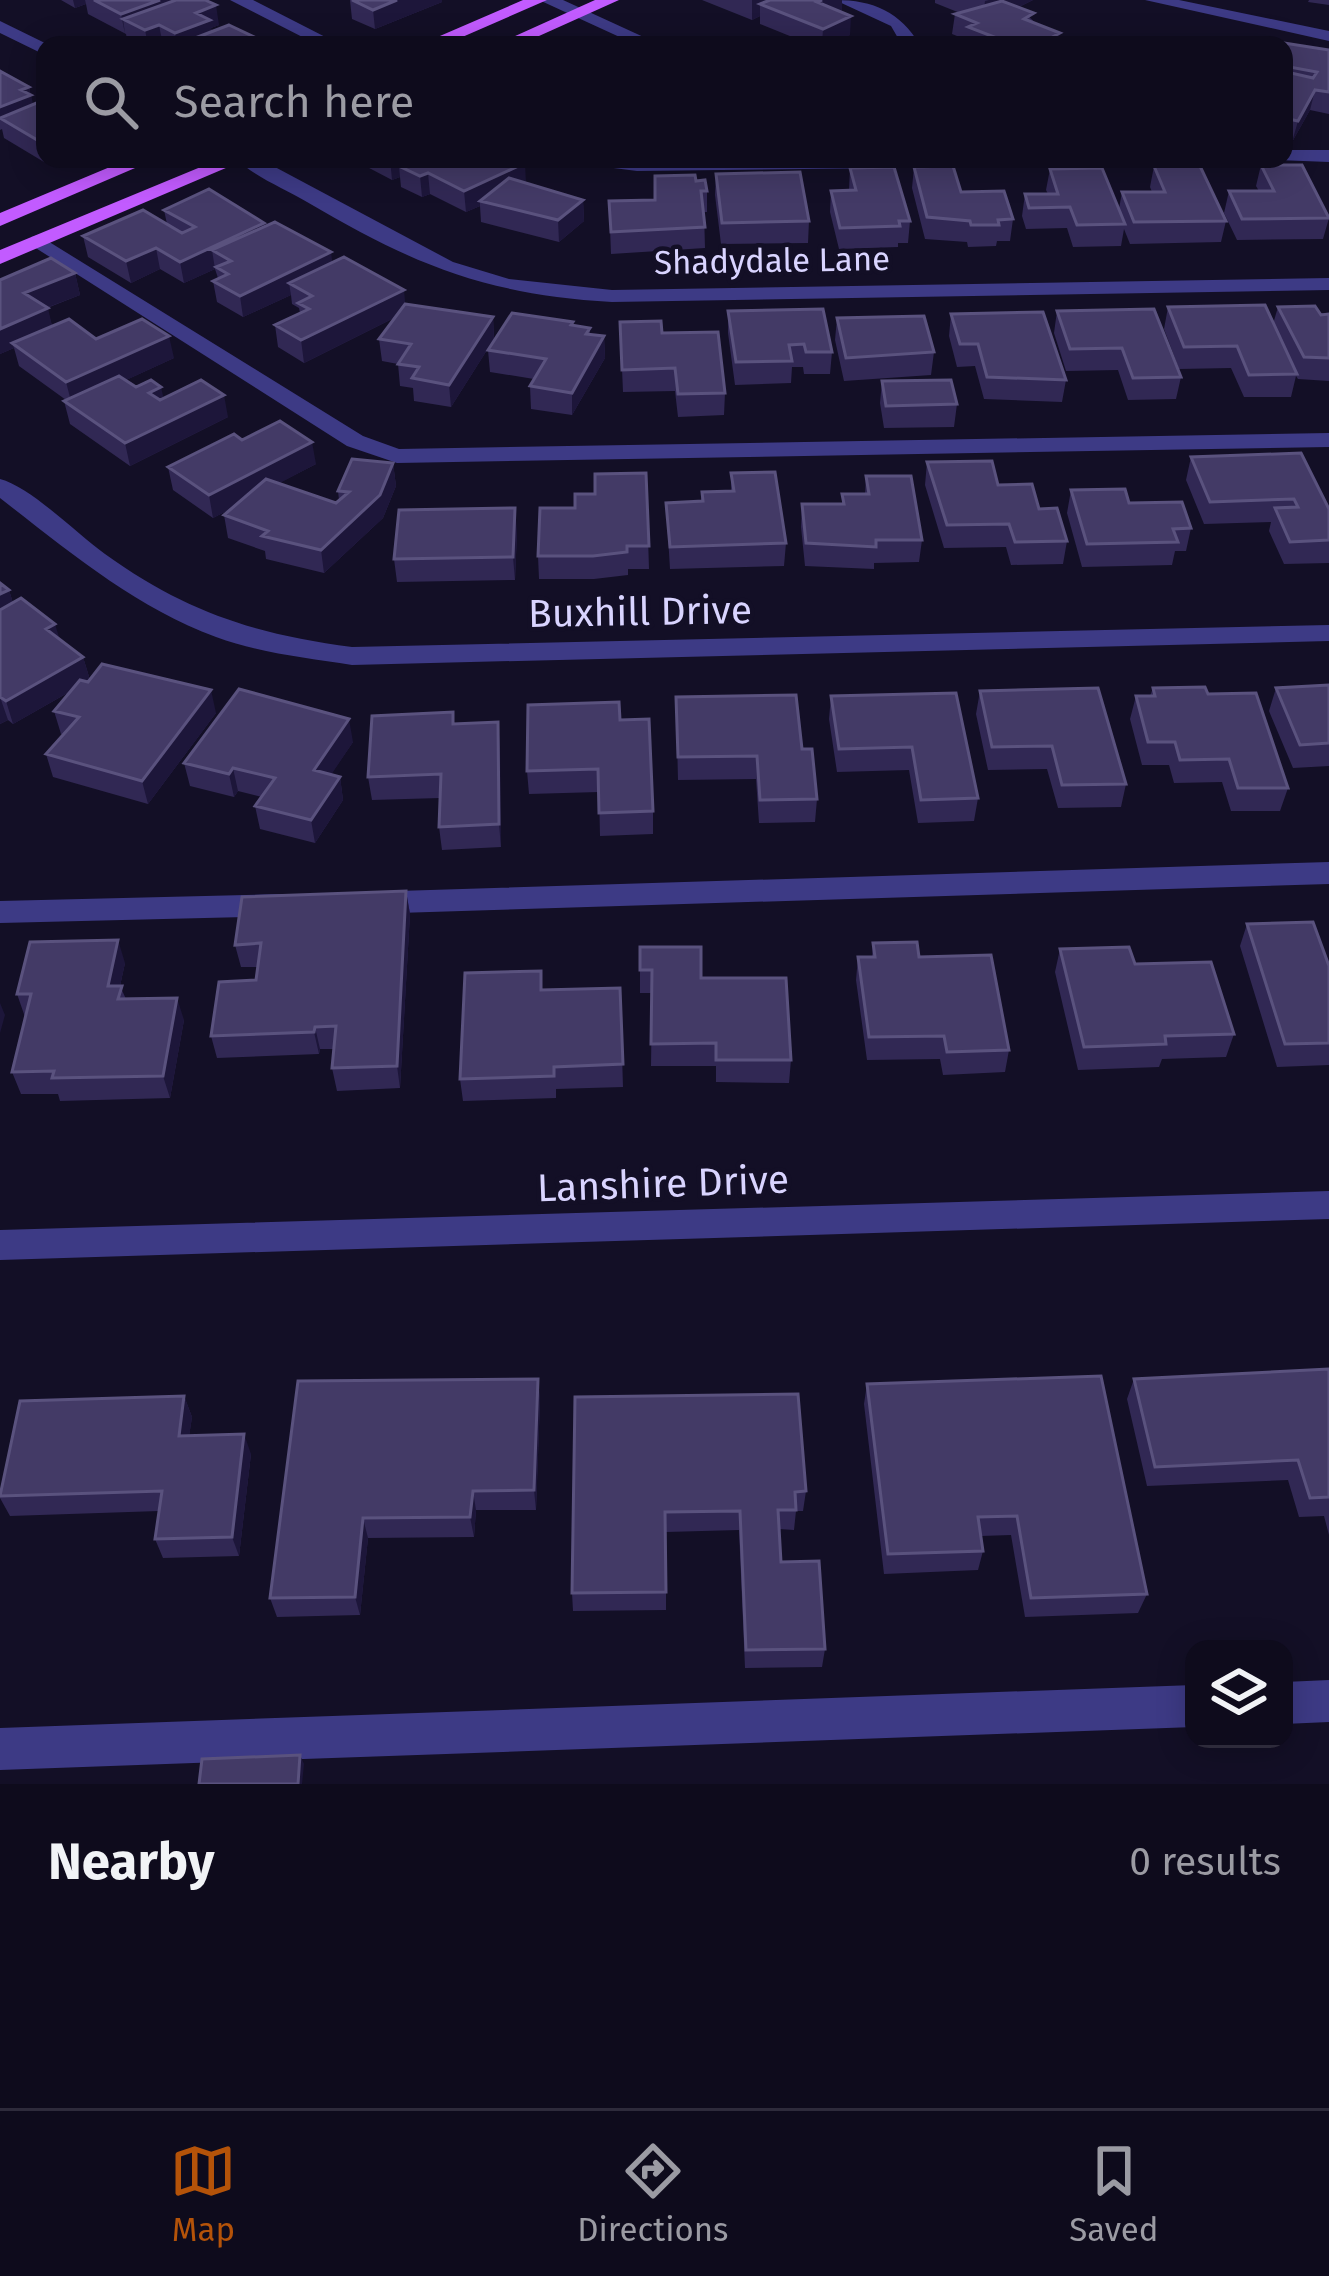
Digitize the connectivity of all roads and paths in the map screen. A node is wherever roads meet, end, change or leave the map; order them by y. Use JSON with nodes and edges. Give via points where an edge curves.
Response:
{"nodes":[{"id":1,"x":239,"y":0,"type":"edge"},
{"id":2,"x":538,"y":0,"type":"edge"},
{"id":3,"x":548,"y":0,"type":"edge"},
{"id":4,"x":610,"y":0,"type":"edge"},
{"id":5,"x":844,"y":0,"type":"edge"},
{"id":6,"x":1154,"y":0,"type":"edge"},
{"id":7,"x":578,"y":14,"type":"junction"},
{"id":8,"x":0,"y":26,"type":"edge"},
{"id":9,"x":313,"y":36,"type":"edge"},
{"id":10,"x":450,"y":36,"type":"edge"},
{"id":11,"x":525,"y":36,"type":"edge"},
{"id":12,"x":631,"y":36,"type":"edge"},
{"id":13,"x":905,"y":36,"type":"edge"},
{"id":14,"x":1329,"y":36,"type":"edge"},
{"id":15,"x":36,"y":45,"type":"edge"},
{"id":16,"x":1293,"y":156,"type":"edge"},
{"id":17,"x":1329,"y":156,"type":"edge"},
{"id":18,"x":124,"y":168,"type":"edge"},
{"id":19,"x":215,"y":168,"type":"edge"},
{"id":20,"x":263,"y":168,"type":"edge"},
{"id":21,"x":0,"y":220,"type":"edge"},
{"id":22,"x":38,"y":242,"type":"junction"},
{"id":23,"x":0,"y":258,"type":"edge"},
{"id":24,"x":1329,"y":284,"type":"edge"},
{"id":25,"x":1329,"y":440,"type":"edge"},
{"id":26,"x":0,"y":486,"type":"edge"},
{"id":27,"x":1329,"y":633,"type":"edge"},
{"id":28,"x":1329,"y":873,"type":"edge"},
{"id":29,"x":0,"y":912,"type":"edge"},
{"id":30,"x":1329,"y":1205,"type":"edge"},
{"id":31,"x":0,"y":1245,"type":"edge"},
{"id":32,"x":1329,"y":1701,"type":"edge"},
{"id":33,"x":1293,"y":1703,"type":"edge"},
{"id":34,"x":1185,"y":1706,"type":"edge"},
{"id":35,"x":0,"y":1749,"type":"edge"}],
"edges":[{"from":1,"to":9,"type":"street"},
{"from":2,"to":10,"type":"main road"},
{"from":3,"to":7,"type":"street"},
{"from":4,"to":7,"type":"main road"},
{"from":5,"to":13,"type":"street","via":[[898,23]]},
{"from":6,"to":14,"type":"street"},
{"from":7,"to":11,"type":"main road"},
{"from":7,"to":12,"type":"street"},
{"from":8,"to":15,"type":"street"},
{"from":16,"to":17,"type":"street"},
{"from":18,"to":21,"type":"main road"},
{"from":19,"to":22,"type":"main road"},
{"from":20,"to":24,"type":"street","name":"Shadydale Lane","via":[[433,260],[537,291]]},
{"from":22,"to":23,"type":"main road"},
{"from":22,"to":25,"type":"street","via":[[355,441],[397,456]]},
{"from":26,"to":27,"type":"street","name":"Buxhill Drive","via":[[167,606],[281,647],[352,656]]},
{"from":28,"to":29,"type":"street"},
{"from":30,"to":31,"type":"street","name":"Lanshire Drive"},
{"from":32,"to":33,"type":"street"},
{"from":34,"to":35,"type":"street"}]}
